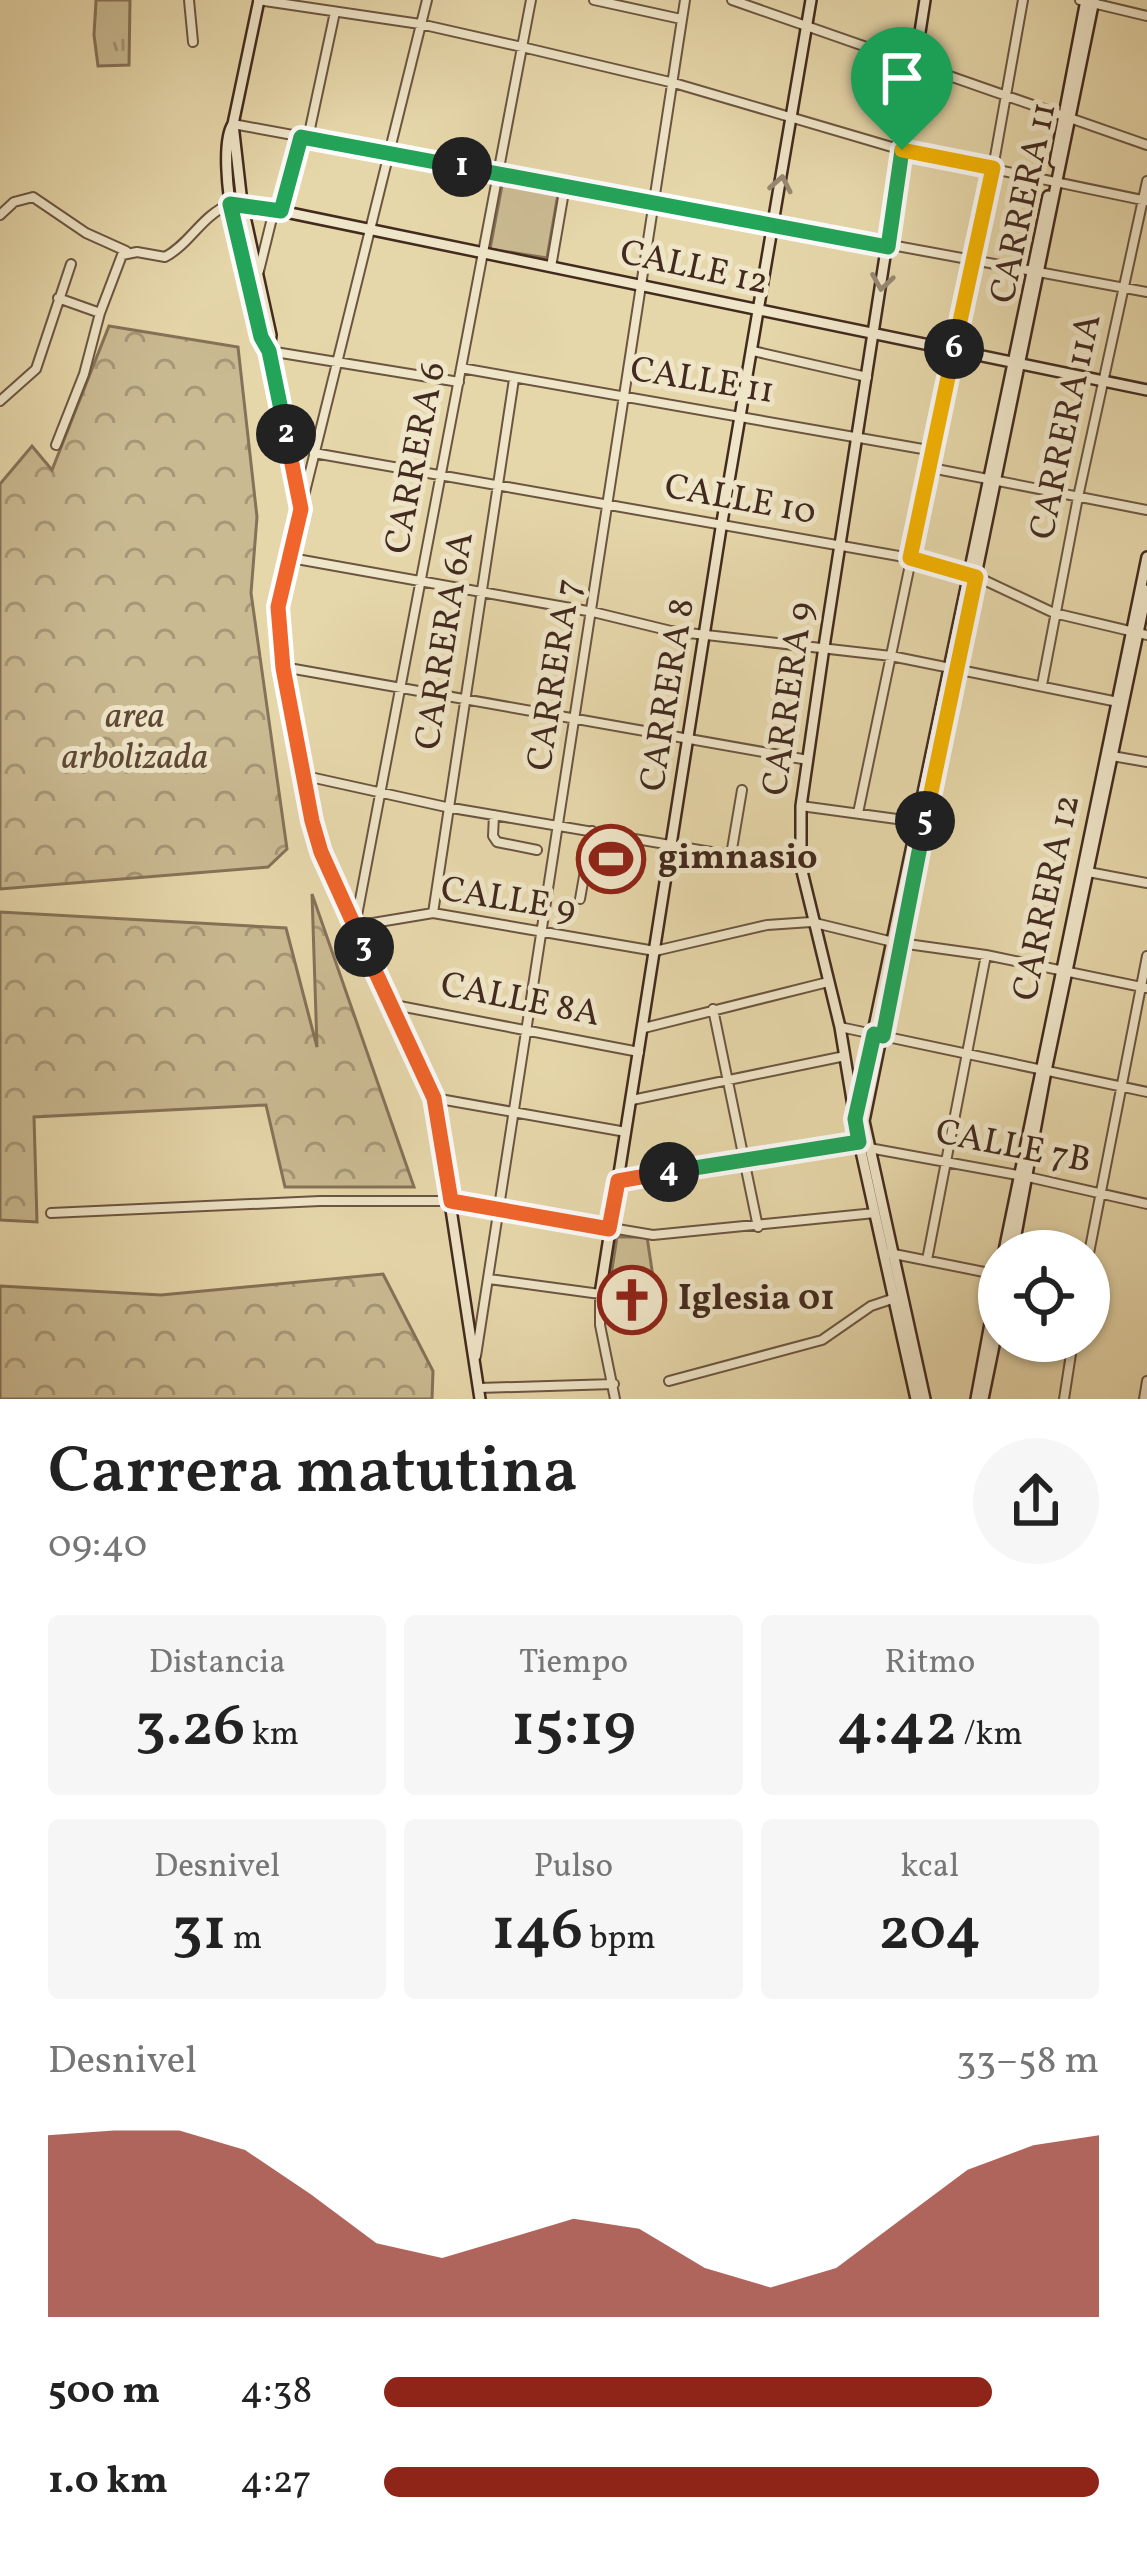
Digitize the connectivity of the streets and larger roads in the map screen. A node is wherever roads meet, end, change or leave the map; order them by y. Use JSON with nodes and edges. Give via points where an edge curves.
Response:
{"nodes":[{"id":1,"x":190,"y":0,"type":"edge"},
{"id":2,"x":258,"y":0,"type":"edge"},
{"id":3,"x":427,"y":0,"type":"edge"},
{"id":4,"x":531,"y":0,"type":"edge"},
{"id":5,"x":594,"y":0,"type":"edge"},
{"id":6,"x":685,"y":0,"type":"edge"},
{"id":7,"x":732,"y":0,"type":"edge"},
{"id":8,"x":811,"y":0,"type":"edge"},
{"id":9,"x":925,"y":0,"type":"edge"},
{"id":10,"x":1023,"y":0,"type":"edge"},
{"id":11,"x":1088,"y":1,"type":"edge"},
{"id":12,"x":335,"y":13,"type":"junction"},
{"id":13,"x":1147,"y":16,"type":"edge"},
{"id":14,"x":680,"y":19,"type":"junction"},
{"id":15,"x":420,"y":24,"type":"junction"},
{"id":16,"x":806,"y":27,"type":"junction"},
{"id":17,"x":193,"y":42,"type":"dead end"},
{"id":18,"x":522,"y":47,"type":"junction"},
{"id":19,"x":915,"y":63,"type":"junction"},
{"id":20,"x":674,"y":83,"type":"junction"},
{"id":21,"x":1007,"y":96,"type":"junction"},
{"id":22,"x":1067,"y":115,"type":"junction"},
{"id":23,"x":793,"y":120,"type":"junction"},
{"id":24,"x":232,"y":124,"type":"junction"},
{"id":25,"x":304,"y":138,"type":"junction"},
{"id":26,"x":1147,"y":145,"type":"edge"},
{"id":27,"x":902,"y":150,"type":"junction"},
{"id":28,"x":388,"y":154,"type":"junction"},
{"id":29,"x":993,"y":168,"type":"junction"},
{"id":30,"x":498,"y":174,"type":"junction"},
{"id":31,"x":1147,"y":181,"type":"edge"},
{"id":32,"x":1054,"y":182,"type":"junction"},
{"id":33,"x":565,"y":186,"type":"junction"},
{"id":34,"x":653,"y":200,"type":"junction"},
{"id":35,"x":1145,"y":201,"type":"edge"},
{"id":36,"x":242,"y":203,"type":"junction"},
{"id":37,"x":230,"y":204,"type":"junction"},
{"id":38,"x":278,"y":210,"type":"junction"},
{"id":39,"x":0,"y":215,"type":"edge"},
{"id":40,"x":773,"y":223,"type":"junction"},
{"id":41,"x":369,"y":229,"type":"junction"},
{"id":42,"x":888,"y":247,"type":"junction"},
{"id":43,"x":126,"y":251,"type":"junction"},
{"id":44,"x":483,"y":253,"type":"junction"},
{"id":45,"x":971,"y":260,"type":"junction"},
{"id":46,"x":71,"y":264,"type":"dead end"},
{"id":47,"x":551,"y":267,"type":"junction"},
{"id":48,"x":1035,"y":272,"type":"junction"},
{"id":49,"x":257,"y":278,"type":"junction"},
{"id":50,"x":641,"y":286,"type":"junction"},
{"id":51,"x":1124,"y":286,"type":"junction"},
{"id":52,"x":1147,"y":292,"type":"edge"},
{"id":53,"x":58,"y":298,"type":"junction"},
{"id":54,"x":760,"y":310,"type":"junction"},
{"id":55,"x":100,"y":313,"type":"junction"},
{"id":56,"x":874,"y":333,"type":"junction"},
{"id":57,"x":753,"y":350,"type":"junction"},
{"id":58,"x":953,"y":350,"type":"junction"},
{"id":59,"x":269,"y":351,"type":"junction"},
{"id":60,"x":336,"y":362,"type":"junction"},
{"id":61,"x":1016,"y":363,"type":"junction"},
{"id":62,"x":461,"y":368,"type":"junction"},
{"id":63,"x":867,"y":377,"type":"junction"},
{"id":64,"x":514,"y":379,"type":"junction"},
{"id":65,"x":458,"y":382,"type":"junction"},
{"id":66,"x":1106,"y":382,"type":"junction"},
{"id":67,"x":1147,"y":390,"type":"edge"},
{"id":68,"x":625,"y":398,"type":"junction"},
{"id":69,"x":0,"y":401,"type":"edge"},
{"id":70,"x":742,"y":415,"type":"junction"},
{"id":71,"x":858,"y":435,"type":"junction"},
{"id":72,"x":56,"y":445,"type":"dead end"},
{"id":73,"x":934,"y":451,"type":"junction"},
{"id":74,"x":314,"y":453,"type":"junction"},
{"id":75,"x":931,"y":468,"type":"junction"},
{"id":76,"x":441,"y":476,"type":"junction"},
{"id":77,"x":992,"y":481,"type":"junction"},
{"id":78,"x":497,"y":485,"type":"junction"},
{"id":79,"x":1078,"y":497,"type":"junction"},
{"id":80,"x":610,"y":505,"type":"junction"},
{"id":81,"x":301,"y":509,"type":"junction"},
{"id":82,"x":1147,"y":510,"type":"edge"},
{"id":83,"x":722,"y":527,"type":"junction"},
{"id":84,"x":840,"y":547,"type":"junction"},
{"id":85,"x":1147,"y":556,"type":"edge"},
{"id":86,"x":291,"y":558,"type":"junction"},
{"id":87,"x":910,"y":558,"type":"junction"},
{"id":88,"x":973,"y":575,"type":"junction"},
{"id":89,"x":421,"y":582,"type":"junction"},
{"id":90,"x":1147,"y":590,"type":"edge"},
{"id":91,"x":481,"y":591,"type":"junction"},
{"id":92,"x":593,"y":612,"type":"junction"},
{"id":93,"x":1054,"y":613,"type":"junction"},
{"id":94,"x":1139,"y":634,"type":"edge"},
{"id":95,"x":707,"y":636,"type":"junction"},
{"id":96,"x":824,"y":647,"type":"junction"},
{"id":97,"x":891,"y":656,"type":"junction"},
{"id":98,"x":283,"y":668,"type":"junction"},
{"id":99,"x":953,"y":669,"type":"junction"},
{"id":100,"x":1042,"y":685,"type":"junction"},
{"id":101,"x":400,"y":688,"type":"junction"},
{"id":102,"x":464,"y":700,"type":"junction"},
{"id":103,"x":1120,"y":703,"type":"junction"},
{"id":104,"x":576,"y":721,"type":"junction"},
{"id":105,"x":688,"y":739,"type":"junction"},
{"id":106,"x":1112,"y":756,"type":"junction"},
{"id":107,"x":808,"y":760,"type":"junction"},
{"id":108,"x":1147,"y":762,"type":"edge"},
{"id":109,"x":301,"y":775,"type":"junction"},
{"id":110,"x":742,"y":790,"type":"dead end"},
{"id":111,"x":380,"y":794,"type":"junction"},
{"id":112,"x":801,"y":806,"type":"junction"},
{"id":113,"x":446,"y":807,"type":"junction"},
{"id":114,"x":858,"y":813,"type":"junction"},
{"id":115,"x":494,"y":814,"type":"junction"},
{"id":116,"x":921,"y":823,"type":"junction"},
{"id":117,"x":560,"y":825,"type":"junction"},
{"id":118,"x":592,"y":831,"type":"junction"},
{"id":119,"x":673,"y":845,"type":"junction"},
{"id":120,"x":537,"y":850,"type":"dead end"},
{"id":121,"x":731,"y":855,"type":"junction"},
{"id":122,"x":800,"y":867,"type":"junction"},
{"id":123,"x":1085,"y":872,"type":"junction"},
{"id":124,"x":1147,"y":883,"type":"edge"},
{"id":125,"x":580,"y":899,"type":"dead end"},
{"id":126,"x":433,"y":913,"type":"junction"},
{"id":127,"x":812,"y":922,"type":"junction"},
{"id":128,"x":355,"y":926,"type":"junction"},
{"id":129,"x":541,"y":932,"type":"junction"},
{"id":130,"x":897,"y":943,"type":"junction"},
{"id":131,"x":655,"y":952,"type":"junction"},
{"id":132,"x":986,"y":955,"type":"junction"},
{"id":133,"x":1147,"y":956,"type":"edge"},
{"id":134,"x":1064,"y":971,"type":"junction"},
{"id":135,"x":828,"y":982,"type":"junction"},
{"id":136,"x":1144,"y":988,"type":"edge"},
{"id":137,"x":389,"y":1004,"type":"junction"},
{"id":138,"x":713,"y":1009,"type":"junction"},
{"id":139,"x":839,"y":1027,"type":"junction"},
{"id":140,"x":644,"y":1028,"type":"junction"},
{"id":141,"x":525,"y":1029,"type":"junction"},
{"id":142,"x":878,"y":1035,"type":"junction"},
{"id":143,"x":640,"y":1052,"type":"junction"},
{"id":144,"x":968,"y":1054,"type":"junction"},
{"id":145,"x":845,"y":1056,"type":"junction"},
{"id":146,"x":1042,"y":1070,"type":"junction"},
{"id":147,"x":728,"y":1083,"type":"junction"},
{"id":148,"x":1119,"y":1086,"type":"junction"},
{"id":149,"x":1147,"y":1092,"type":"edge"},
{"id":150,"x":434,"y":1098,"type":"junction"},
{"id":151,"x":632,"y":1100,"type":"junction"},
{"id":152,"x":514,"y":1114,"type":"junction"},
{"id":153,"x":859,"y":1120,"type":"junction"},
{"id":154,"x":627,"y":1132,"type":"junction"},
{"id":155,"x":864,"y":1145,"type":"junction"},
{"id":156,"x":744,"y":1159,"type":"junction"},
{"id":157,"x":945,"y":1160,"type":"junction"},
{"id":158,"x":1023,"y":1176,"type":"junction"},
{"id":159,"x":618,"y":1181,"type":"junction"},
{"id":160,"x":1102,"y":1193,"type":"junction"},
{"id":161,"x":451,"y":1201,"type":"junction"},
{"id":162,"x":1147,"y":1204,"type":"edge"},
{"id":163,"x":499,"y":1208,"type":"junction"},
{"id":164,"x":51,"y":1213,"type":"dead end"},
{"id":165,"x":875,"y":1214,"type":"junction"},
{"id":166,"x":758,"y":1227,"type":"junction"},
{"id":167,"x":609,"y":1229,"type":"junction"},
{"id":168,"x":1009,"y":1230,"type":"edge"},
{"id":169,"x":1016,"y":1230,"type":"edge"},
{"id":170,"x":1094,"y":1230,"type":"edge"},
{"id":171,"x":888,"y":1253,"type":"junction"},
{"id":172,"x":926,"y":1260,"type":"junction"},
{"id":173,"x":978,"y":1271,"type":"edge"},
{"id":174,"x":489,"y":1279,"type":"junction"},
{"id":175,"x":600,"y":1294,"type":"junction"},
{"id":176,"x":898,"y":1297,"type":"junction"},
{"id":177,"x":476,"y":1357,"type":"junction"},
{"id":178,"x":985,"y":1362,"type":"edge"},
{"id":179,"x":988,"y":1362,"type":"edge"},
{"id":180,"x":1070,"y":1362,"type":"edge"},
{"id":181,"x":669,"y":1381,"type":"dead end"},
{"id":182,"x":1147,"y":1382,"type":"edge"},
{"id":183,"x":614,"y":1384,"type":"junction"},
{"id":184,"x":549,"y":1387,"type":"junction"},
{"id":185,"x":480,"y":1393,"type":"edge"},
{"id":186,"x":549,"y":1399,"type":"edge"},
{"id":187,"x":615,"y":1399,"type":"edge"},
{"id":188,"x":920,"y":1399,"type":"edge"},
{"id":189,"x":979,"y":1399,"type":"edge"},
{"id":190,"x":1064,"y":1399,"type":"edge"},
{"id":191,"x":1144,"y":1399,"type":"edge"}],
"edges":[{"from":1,"to":17,"type":"street"},
{"from":2,"to":12,"type":"street"},
{"from":2,"to":24,"type":"street"},
{"from":3,"to":15,"type":"street"},
{"from":4,"to":18,"type":"street","name":"CARRERA 6"},
{"from":5,"to":14,"type":"street"},
{"from":6,"to":14,"type":"street","name":"CARRERA 7"},
{"from":7,"to":16,"type":"street"},
{"from":8,"to":16,"type":"street","name":"CARRERA 8"},
{"from":9,"to":19,"type":"street","name":"CARRERA 9"},
{"from":10,"to":21,"type":"street"},
{"from":11,"to":13,"type":"street"},
{"from":11,"to":22,"type":"street","name":"CARRERA 11"},
{"from":12,"to":15,"type":"street"},
{"from":12,"to":25,"type":"street"},
{"from":14,"to":20,"type":"street","name":"CARRERA 7"},
{"from":15,"to":18,"type":"street"},
{"from":15,"to":28,"type":"street"},
{"from":16,"to":19,"type":"street"},
{"from":16,"to":23,"type":"street","name":"CARRERA 8"},
{"from":18,"to":20,"type":"street"},
{"from":18,"to":30,"type":"street","name":"CARRERA 6"},
{"from":19,"to":21,"type":"street"},
{"from":19,"to":27,"type":"street","name":"CARRERA 9"},
{"from":20,"to":23,"type":"street"},
{"from":20,"to":34,"type":"street","name":"CARRERA 7"},
{"from":21,"to":22,"type":"street"},
{"from":21,"to":29,"type":"street"},
{"from":22,"to":26,"type":"street"},
{"from":22,"to":32,"type":"street","name":"CARRERA 11"},
{"from":23,"to":27,"type":"street"},
{"from":40,"to":23,"type":"street","name":"CARRERA 8","one_way":true},
{"from":24,"to":25,"type":"street"},
{"from":24,"to":36,"type":"street"},
{"from":24,"to":37,"type":"street","via":[[225,136]]},
{"from":25,"to":28,"type":"street"},
{"from":25,"to":38,"type":"street"},
{"from":27,"to":29,"type":"street"},
{"from":27,"to":42,"type":"street","name":"CARRERA 9"},
{"from":28,"to":30,"type":"street"},
{"from":28,"to":41,"type":"street"},
{"from":29,"to":32,"type":"street"},
{"from":29,"to":45,"type":"street"},
{"from":30,"to":33,"type":"street"},
{"from":30,"to":44,"type":"street","name":"CARRERA 6"},
{"from":31,"to":35,"type":"street","name":"CARRERA 11A"},
{"from":32,"to":35,"type":"street"},
{"from":32,"to":48,"type":"street","name":"CARRERA 11"},
{"from":33,"to":34,"type":"street"},
{"from":33,"to":47,"type":"street"},
{"from":34,"to":40,"type":"street"},
{"from":34,"to":50,"type":"street","name":"CARRERA 7"},
{"from":35,"to":51,"type":"street","name":"CARRERA 11A"},
{"from":36,"to":37,"type":"street","name":"CALLE 12"},
{"from":36,"to":38,"type":"street","name":"CALLE 12"},
{"from":36,"to":49,"type":"street"},
{"from":37,"to":43,"type":"street","via":[[165,257]]},
{"from":37,"to":59,"type":"street"},
{"from":38,"to":41,"type":"street","name":"CALLE 12"},
{"from":38,"to":49,"type":"street"},
{"from":39,"to":43,"type":"street","via":[[33,197]]},
{"from":40,"to":42,"type":"street"},
{"from":40,"to":54,"type":"street","name":"CARRERA 8"},
{"from":41,"to":44,"type":"street","name":"CALLE 12"},
{"from":41,"to":60,"type":"street"},
{"from":42,"to":45,"type":"street"},
{"from":42,"to":56,"type":"street","name":"CARRERA 9","one_way":true},
{"from":43,"to":55,"type":"street"},
{"from":44,"to":47,"type":"street","name":"CALLE 12"},
{"from":44,"to":62,"type":"street","name":"CARRERA 6"},
{"from":45,"to":48,"type":"street"},
{"from":45,"to":58,"type":"street"},
{"from":46,"to":53,"type":"street"},
{"from":47,"to":50,"type":"street","name":"CALLE 12"},
{"from":48,"to":51,"type":"street"},
{"from":48,"to":61,"type":"street","name":"CARRERA 11"},
{"from":49,"to":59,"type":"street"},
{"from":50,"to":54,"type":"street","name":"CALLE 12"},
{"from":50,"to":68,"type":"street","name":"CARRERA 7"},
{"from":51,"to":52,"type":"street"},
{"from":51,"to":66,"type":"street","name":"CARRERA 11A"},
{"from":53,"to":55,"type":"street"},
{"from":53,"to":69,"type":"street","via":[[36,369]]},
{"from":54,"to":56,"type":"street","name":"CALLE 12"},
{"from":54,"to":57,"type":"street","name":"CARRERA 8"},
{"from":55,"to":72,"type":"street"},
{"from":56,"to":58,"type":"street","name":"CALLE 12"},
{"from":56,"to":63,"type":"street","name":"CARRERA 9"},
{"from":57,"to":63,"type":"street"},
{"from":57,"to":70,"type":"street","name":"CARRERA 8"},
{"from":58,"to":61,"type":"street","name":"CALLE 12"},
{"from":58,"to":73,"type":"street"},
{"from":59,"to":60,"type":"street"},
{"from":59,"to":81,"type":"street"},
{"from":60,"to":65,"type":"street"},
{"from":60,"to":74,"type":"street"},
{"from":61,"to":66,"type":"street","name":"CALLE 12"},
{"from":61,"to":77,"type":"street","name":"CARRERA 11"},
{"from":62,"to":64,"type":"street","name":"CALLE 11"},
{"from":62,"to":65,"type":"street","name":"CARRERA 6"},
{"from":63,"to":71,"type":"street","name":"CARRERA 9"},
{"from":64,"to":68,"type":"street","name":"CALLE 11"},
{"from":64,"to":78,"type":"street","name":"CARRERA 6A"},
{"from":65,"to":76,"type":"street","name":"CARRERA 6"},
{"from":66,"to":67,"type":"street","name":"CALLE 12"},
{"from":66,"to":79,"type":"street","name":"CARRERA 11A"},
{"from":68,"to":70,"type":"street","name":"CALLE 11"},
{"from":68,"to":80,"type":"street","name":"CARRERA 7"},
{"from":70,"to":71,"type":"street","name":"CALLE 11"},
{"from":70,"to":83,"type":"street","name":"CARRERA 8"},
{"from":71,"to":73,"type":"street","name":"CALLE 11"},
{"from":71,"to":84,"type":"street","name":"CARRERA 9"},
{"from":73,"to":75,"type":"street"},
{"from":74,"to":76,"type":"street","name":"CALLE 10"},
{"from":74,"to":81,"type":"street"},
{"from":75,"to":77,"type":"street"},
{"from":75,"to":87,"type":"street"},
{"from":76,"to":78,"type":"street","name":"CALLE 10"},
{"from":76,"to":89,"type":"street","name":"CARRERA 6"},
{"from":77,"to":79,"type":"street"},
{"from":77,"to":88,"type":"street","name":"CARRERA 11"},
{"from":78,"to":80,"type":"street","name":"CALLE 10"},
{"from":78,"to":91,"type":"street","name":"CARRERA 6A"},
{"from":79,"to":82,"type":"street"},
{"from":79,"to":93,"type":"street","name":"CARRERA 11A"},
{"from":80,"to":83,"type":"street","name":"CALLE 10"},
{"from":80,"to":92,"type":"street","name":"CARRERA 7"},
{"from":81,"to":86,"type":"street"},
{"from":83,"to":84,"type":"street","name":"CALLE 10"},
{"from":83,"to":95,"type":"street","name":"CARRERA 8"},
{"from":84,"to":87,"type":"street","name":"CALLE 10"},
{"from":84,"to":96,"type":"street","name":"CARRERA 9"},
{"from":85,"to":94,"type":"street","name":"CARRERA 12"},
{"from":86,"to":89,"type":"street"},
{"from":86,"to":98,"type":"street","via":[[278,607]]},
{"from":87,"to":88,"type":"street","name":"CALLE 10"},
{"from":87,"to":97,"type":"street"},
{"from":88,"to":93,"type":"street","name":"CALLE 10"},
{"from":88,"to":99,"type":"street","name":"CARRERA 11"},
{"from":89,"to":91,"type":"street"},
{"from":89,"to":101,"type":"street","name":"CARRERA 6"},
{"from":90,"to":94,"type":"street","name":"CARRERA 12"},
{"from":91,"to":92,"type":"street"},
{"from":91,"to":102,"type":"street","name":"CARRERA 6A"},
{"from":92,"to":95,"type":"street"},
{"from":92,"to":104,"type":"street","name":"CARRERA 7"},
{"from":93,"to":94,"type":"street","name":"CALLE 10"},
{"from":93,"to":100,"type":"street","name":"CARRERA 11A"},
{"from":94,"to":103,"type":"street","name":"CARRERA 12"},
{"from":95,"to":96,"type":"street"},
{"from":95,"to":105,"type":"street","name":"CARRERA 8"},
{"from":96,"to":97,"type":"street"},
{"from":96,"to":107,"type":"street","name":"CARRERA 9"},
{"from":97,"to":99,"type":"street"},
{"from":97,"to":114,"type":"street"},
{"from":98,"to":101,"type":"street"},
{"from":98,"to":109,"type":"street"},
{"from":99,"to":100,"type":"street"},
{"from":99,"to":116,"type":"street","name":"CARRERA 11"},
{"from":100,"to":103,"type":"street"},
{"from":101,"to":102,"type":"street"},
{"from":101,"to":111,"type":"street","name":"CARRERA 6"},
{"from":102,"to":104,"type":"street"},
{"from":102,"to":113,"type":"street","name":"CARRERA 6A"},
{"from":103,"to":106,"type":"street","name":"CARRERA 12"},
{"from":103,"to":123,"type":"street","name":"CARRERA 12"},
{"from":104,"to":105,"type":"street"},
{"from":104,"to":117,"type":"street","name":"CARRERA 7"},
{"from":105,"to":107,"type":"street"},
{"from":105,"to":119,"type":"street","name":"CARRERA 8"},
{"from":106,"to":108,"type":"street"},
{"from":106,"to":123,"type":"street","name":"CARRERA 12"},
{"from":107,"to":112,"type":"street","name":"CARRERA 9"},
{"from":109,"to":111,"type":"street"},
{"from":109,"to":128,"type":"street","via":[[321,852]]},
{"from":110,"to":121,"type":"street"},
{"from":111,"to":113,"type":"street"},
{"from":111,"to":128,"type":"street","name":"CARRERA 6"},
{"from":112,"to":114,"type":"street"},
{"from":112,"to":122,"type":"street","name":"CARRERA 9"},
{"from":113,"to":115,"type":"street"},
{"from":113,"to":126,"type":"street","name":"CARRERA 6A"},
{"from":114,"to":116,"type":"street"},
{"from":115,"to":117,"type":"street"},
{"from":115,"to":120,"type":"street","via":[[497,842]]},
{"from":116,"to":130,"type":"street","name":"CARRERA 11"},
{"from":117,"to":118,"type":"street"},
{"from":117,"to":129,"type":"street","name":"CARRERA 7"},
{"from":118,"to":119,"type":"street"},
{"from":118,"to":125,"type":"street"},
{"from":119,"to":121,"type":"street"},
{"from":119,"to":131,"type":"street","name":"CARRERA 8"},
{"from":121,"to":122,"type":"street"},
{"from":122,"to":127,"type":"street","name":"CARRERA 9"},
{"from":123,"to":124,"type":"street"},
{"from":123,"to":134,"type":"street","name":"CARRERA 12"},
{"from":126,"to":128,"type":"street","name":"CALLE 9"},
{"from":126,"to":129,"type":"street","name":"CALLE 9"},
{"from":127,"to":130,"type":"street","name":"CALLE 9"},
{"from":127,"to":131,"type":"street","name":"CALLE 9"},
{"from":127,"to":135,"type":"street","name":"CARRERA 9"},
{"from":128,"to":137,"type":"street"},
{"from":129,"to":131,"type":"street","name":"CALLE 9"},
{"from":129,"to":141,"type":"street","name":"CARRERA 7"},
{"from":130,"to":132,"type":"street","name":"CALLE 9"},
{"from":130,"to":142,"type":"street","name":"CARRERA 11"},
{"from":131,"to":140,"type":"street","name":"CARRERA 8"},
{"from":132,"to":134,"type":"street","name":"CALLE 9"},
{"from":132,"to":144,"type":"street"},
{"from":133,"to":136,"type":"street"},
{"from":134,"to":136,"type":"street","name":"CALLE 9"},
{"from":134,"to":146,"type":"street","name":"CARRERA 12"},
{"from":135,"to":138,"type":"street","name":"CALLE 8A"},
{"from":135,"to":139,"type":"street","name":"CARRERA 9"},
{"from":136,"to":148,"type":"street"},
{"from":137,"to":141,"type":"street","name":"CALLE 8A"},
{"from":137,"to":150,"type":"street"},
{"from":138,"to":140,"type":"street","name":"CALLE 8A"},
{"from":138,"to":147,"type":"street"},
{"from":139,"to":142,"type":"street"},
{"from":139,"to":145,"type":"street","name":"CARRERA 9"},
{"from":140,"to":143,"type":"street","name":"CARRERA 8"},
{"from":141,"to":143,"type":"street","name":"CALLE 8A"},
{"from":141,"to":152,"type":"street","name":"CARRERA 7"},
{"from":142,"to":144,"type":"street"},
{"from":142,"to":153,"type":"street","name":"CARRERA 11"},
{"from":143,"to":151,"type":"street","name":"CARRERA 8"},
{"from":144,"to":146,"type":"street"},
{"from":144,"to":157,"type":"street"},
{"from":145,"to":147,"type":"street"},
{"from":145,"to":153,"type":"street","name":"CARRERA 9"},
{"from":146,"to":148,"type":"street"},
{"from":146,"to":158,"type":"street","name":"CARRERA 12"},
{"from":147,"to":151,"type":"street"},
{"from":147,"to":156,"type":"street"},
{"from":148,"to":149,"type":"street"},
{"from":148,"to":160,"type":"street"},
{"from":150,"to":152,"type":"street"},
{"from":150,"to":161,"type":"street"},
{"from":151,"to":154,"type":"street","name":"CARRERA 8"},
{"from":152,"to":154,"type":"street"},
{"from":152,"to":163,"type":"street","name":"CARRERA 7"},
{"from":153,"to":155,"type":"street","name":"CARRERA 9"},
{"from":154,"to":159,"type":"street","name":"CARRERA 8"},
{"from":155,"to":156,"type":"street","name":"CALLE 7B"},
{"from":155,"to":157,"type":"street","name":"CALLE 7B"},
{"from":155,"to":165,"type":"street","name":"CARRERA 9"},
{"from":155,"to":171,"type":"street","name":"CARRERA 9"},
{"from":156,"to":159,"type":"street","name":"CALLE 7B"},
{"from":156,"to":166,"type":"street"},
{"from":157,"to":158,"type":"street","name":"CALLE 7B"},
{"from":157,"to":172,"type":"street"},
{"from":158,"to":160,"type":"street","name":"CALLE 7B"},
{"from":158,"to":168,"type":"street","name":"CARRERA 12"},
{"from":158,"to":169,"type":"street","name":"CARRERA 12"},
{"from":159,"to":167,"type":"street","name":"CARRERA 8"},
{"from":160,"to":162,"type":"street","name":"CALLE 7B"},
{"from":160,"to":170,"type":"street"},
{"from":161,"to":163,"type":"street"},
{"from":161,"to":164,"type":"street"},
{"from":161,"to":177,"type":"street"},
{"from":163,"to":167,"type":"street"},
{"from":163,"to":174,"type":"street","name":"CARRERA 7"},
{"from":165,"to":166,"type":"street"},
{"from":165,"to":171,"type":"street","name":"CARRERA 9"},
{"from":166,"to":167,"type":"street","via":[[653,1235]]},
{"from":167,"to":175,"type":"street","name":"CARRERA 8"},
{"from":171,"to":172,"type":"street"},
{"from":171,"to":176,"type":"street","name":"CARRERA 9"},
{"from":172,"to":173,"type":"street"},
{"from":174,"to":175,"type":"street"},
{"from":174,"to":177,"type":"street","name":"CARRERA 7"},
{"from":175,"to":183,"type":"street","name":"CARRERA 8"},
{"from":176,"to":181,"type":"street","via":[[821,1340]]},
{"from":176,"to":188,"type":"street","name":"CARRERA 9"},
{"from":177,"to":185,"type":"street"},
{"from":178,"to":189,"type":"street"},
{"from":179,"to":189,"type":"street"},
{"from":180,"to":190,"type":"street"},
{"from":182,"to":191,"type":"street"},
{"from":183,"to":184,"type":"street"},
{"from":183,"to":187,"type":"street","name":"CARRERA 8"},
{"from":184,"to":185,"type":"street"},
{"from":184,"to":186,"type":"street"}]}
